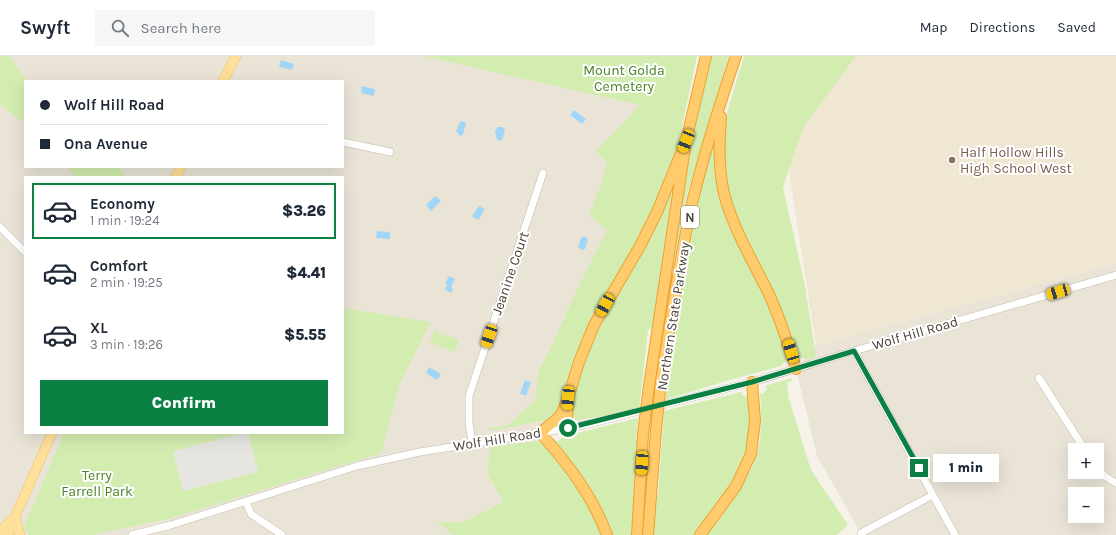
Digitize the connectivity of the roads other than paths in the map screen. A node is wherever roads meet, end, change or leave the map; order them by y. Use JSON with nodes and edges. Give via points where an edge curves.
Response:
{"nodes":[{"id":1,"x":236,"y":56,"type":"edge"},
{"id":2,"x":706,"y":56,"type":"edge"},
{"id":3,"x":736,"y":56,"type":"edge"},
{"id":4,"x":224,"y":80,"type":"edge"},
{"id":5,"x":722,"y":99,"type":"junction"},
{"id":6,"x":686,"y":141,"type":"junction"},
{"id":7,"x":344,"y":142,"type":"edge"},
{"id":8,"x":390,"y":152,"type":"dead end"},
{"id":9,"x":543,"y":173,"type":"dead end"},
{"id":10,"x":0,"y":227,"type":"edge"},
{"id":11,"x":24,"y":251,"type":"edge"},
{"id":12,"x":1116,"y":276,"type":"edge"},
{"id":13,"x":854,"y":351,"type":"junction"},
{"id":14,"x":796,"y":369,"type":"junction"},
{"id":15,"x":1039,"y":378,"type":"dead end"},
{"id":16,"x":752,"y":382,"type":"junction"},
{"id":17,"x":568,"y":398,"type":"junction"},
{"id":18,"x":568,"y":428,"type":"junction"},
{"id":19,"x":540,"y":433,"type":"junction"},
{"id":20,"x":52,"y":434,"type":"edge"},
{"id":21,"x":472,"y":443,"type":"junction"},
{"id":22,"x":1080,"y":443,"type":"edge"},
{"id":23,"x":1104,"y":476,"type":"edge"},
{"id":24,"x":1116,"y":483,"type":"edge"},
{"id":25,"x":933,"y":495,"type":"junction"},
{"id":26,"x":246,"y":502,"type":"junction"},
{"id":27,"x":15,"y":516,"type":"junction"},
{"id":28,"x":0,"y":532,"type":"edge"},
{"id":29,"x":862,"y":534,"type":"edge"},
{"id":30,"x":7,"y":535,"type":"edge"},
{"id":31,"x":20,"y":535,"type":"edge"},
{"id":32,"x":132,"y":535,"type":"edge"},
{"id":33,"x":282,"y":535,"type":"edge"},
{"id":34,"x":607,"y":535,"type":"edge"},
{"id":35,"x":637,"y":535,"type":"edge"},
{"id":36,"x":648,"y":535,"type":"edge"},
{"id":37,"x":700,"y":535,"type":"edge"},
{"id":38,"x":955,"y":535,"type":"edge"}],
"edges":[{"from":1,"to":4,"type":"main road"},
{"from":2,"to":6,"type":"highway","name":"Northern State Parkway","number":"N"},
{"from":3,"to":5,"type":"highway","name":"Northern State Parkway","number":"N"},
{"from":5,"to":14,"type":"highway","via":[[719,158],[726,200],[737,231],[785,330]]},
{"from":5,"to":36,"type":"highway","name":"Northern State Parkway","number":"N","bridge":true,"via":[[693,199],[676,286],[661,381]]},
{"from":6,"to":17,"type":"highway","via":[[640,246],[594,325]]},
{"from":6,"to":35,"type":"highway","name":"Northern State Parkway","number":"N","bridge":true,"via":[[643,434]]},
{"from":7,"to":8,"type":"street"},
{"from":9,"to":21,"type":"street","name":"Jeanine Court","via":[[469,396]]},
{"from":10,"to":11,"type":"street"},
{"from":12,"to":13,"type":"street","name":"Wolf Hill Road"},
{"from":13,"to":14,"type":"street","name":"Wolf Hill Road"},
{"from":13,"to":25,"type":"street"},
{"from":14,"to":16,"type":"street","name":"Wolf Hill Road"},
{"from":15,"to":22,"type":"street"},
{"from":16,"to":18,"type":"street","name":"Wolf Hill Road"},
{"from":16,"to":37,"type":"highway","via":[[755,421],[751,454],[736,486]]},
{"from":17,"to":18,"type":"highway"},
{"from":17,"to":19,"type":"highway","via":[[558,418]]},
{"from":18,"to":19,"type":"street","name":"Wolf Hill Road"},
{"from":19,"to":21,"type":"street","name":"Wolf Hill Road"},
{"from":19,"to":34,"type":"highway","via":[[579,482]]},
{"from":20,"to":27,"type":"main road"},
{"from":21,"to":26,"type":"street","name":"Wolf Hill Road","via":[[357,466]]},
{"from":23,"to":24,"type":"street"},
{"from":25,"to":29,"type":"street"},
{"from":25,"to":38,"type":"street"},
{"from":26,"to":32,"type":"street","name":"Wolf Hill Road"},
{"from":26,"to":33,"type":"street","via":[[251,514]]},
{"from":27,"to":28,"type":"main road"},
{"from":27,"to":30,"type":"main road"},
{"from":27,"to":31,"type":"main road"}]}
